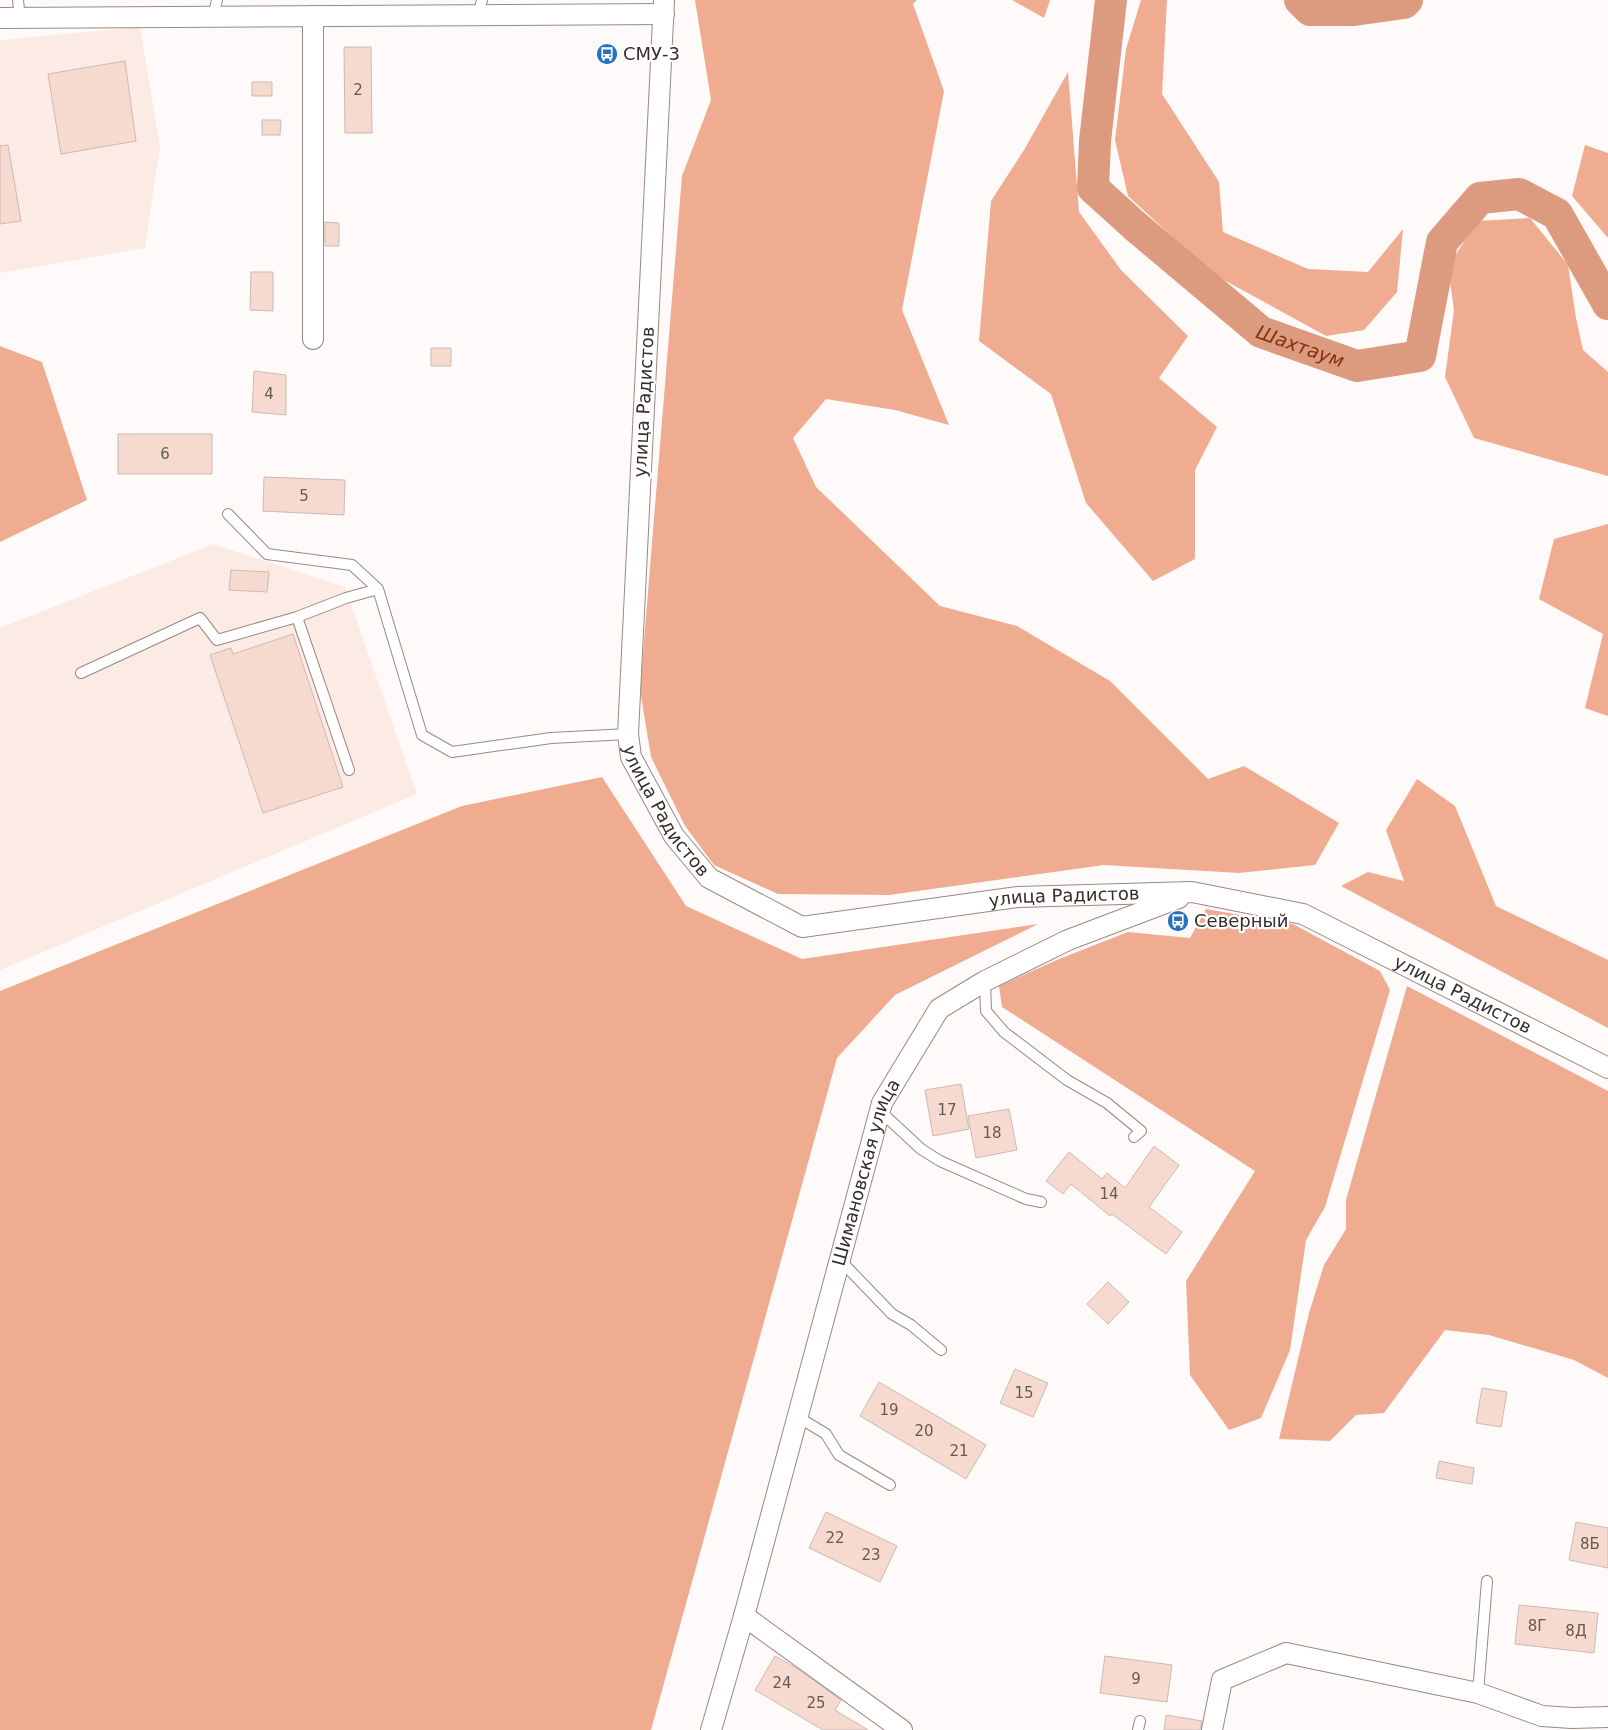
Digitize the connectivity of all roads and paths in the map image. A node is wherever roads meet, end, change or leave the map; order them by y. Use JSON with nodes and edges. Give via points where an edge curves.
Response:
{"nodes":[{"id":1,"x":664,"y":7,"type":"edge"},
{"id":2,"x":215,"y":8,"type":"edge"},
{"id":3,"x":347,"y":8,"type":"edge"},
{"id":4,"x":480,"y":8,"type":"edge"},
{"id":5,"x":13,"y":12,"type":"edge"},
{"id":6,"x":313,"y":16,"type":"junction"},
{"id":7,"x":313,"y":339,"type":"dead end"},
{"id":8,"x":228,"y":514,"type":"dead end"},
{"id":9,"x":378,"y":589,"type":"junction"},
{"id":10,"x":297,"y":617,"type":"junction"},
{"id":11,"x":81,"y":673,"type":"dead end"},
{"id":12,"x":628,"y":734,"type":"junction"},
{"id":13,"x":349,"y":770,"type":"dead end"},
{"id":14,"x":1192,"y":892,"type":"junction"},
{"id":15,"x":985,"y":981,"type":"junction"},
{"id":16,"x":1608,"y":1068,"type":"edge"},
{"id":17,"x":880,"y":1111,"type":"junction"},
{"id":18,"x":1134,"y":1137,"type":"dead end"},
{"id":19,"x":1042,"y":1202,"type":"dead end"},
{"id":20,"x":840,"y":1260,"type":"junction"},
{"id":21,"x":941,"y":1350,"type":"dead end"},
{"id":22,"x":798,"y":1417,"type":"junction"},
{"id":23,"x":890,"y":1485,"type":"dead end"},
{"id":24,"x":1487,"y":1581,"type":"dead end"},
{"id":25,"x":744,"y":1616,"type":"junction"},
{"id":26,"x":1478,"y":1693,"type":"junction"},
{"id":27,"x":1608,"y":1717,"type":"edge"},
{"id":28,"x":711,"y":1730,"type":"edge"},
{"id":29,"x":902,"y":1730,"type":"edge"},
{"id":30,"x":1212,"y":1730,"type":"edge"}],
"edges":[{"from":1,"to":4,"type":"street"},
{"from":1,"to":12,"type":"street","name":"улица Радистов"},
{"from":2,"to":5,"type":"street"},
{"from":2,"to":6,"type":"street"},
{"from":3,"to":4,"type":"street"},
{"from":3,"to":6,"type":"street"},
{"from":6,"to":7,"type":"street"},
{"from":8,"to":9,"type":"lane","via":[[267,554],[352,565]]},
{"from":9,"to":10,"type":"lane"},
{"from":9,"to":12,"type":"lane","via":[[422,735],[452,752],[551,738]]},
{"from":10,"to":11,"type":"lane","via":[[217,640],[200,618]]},
{"from":10,"to":13,"type":"lane"},
{"from":12,"to":14,"type":"street","name":"улица Радистов","via":[[631,757],[674,836],[709,878],[802,927],[1018,897]]},
{"from":14,"to":15,"type":"street","name":"Шимановская улица","via":[[1068,940]]},
{"from":14,"to":16,"type":"street","name":"улица Радистов","via":[[1303,914]]},
{"from":15,"to":17,"type":"street","name":"Шимановская улица","via":[[939,1009]]},
{"from":15,"to":18,"type":"lane","via":[[986,1011],[1004,1032],[1067,1080],[1107,1103],[1141,1131]]},
{"from":17,"to":19,"type":"lane","via":[[940,1161],[1026,1199]]},
{"from":17,"to":20,"type":"street","name":"Шимановская улица"},
{"from":20,"to":21,"type":"lane","via":[[892,1314]]},
{"from":20,"to":22,"type":"street","name":"Шимановская улица"},
{"from":22,"to":23,"type":"lane","via":[[826,1434],[839,1455]]},
{"from":22,"to":25,"type":"street","name":"Шимановская улица"},
{"from":24,"to":26,"type":"lane"},
{"from":25,"to":28,"type":"street","name":"Шимановская улица"},
{"from":25,"to":29,"type":"street"},
{"from":26,"to":27,"type":"street","via":[[1542,1716]]},
{"from":26,"to":30,"type":"street","via":[[1286,1652],[1222,1680]]}]}
